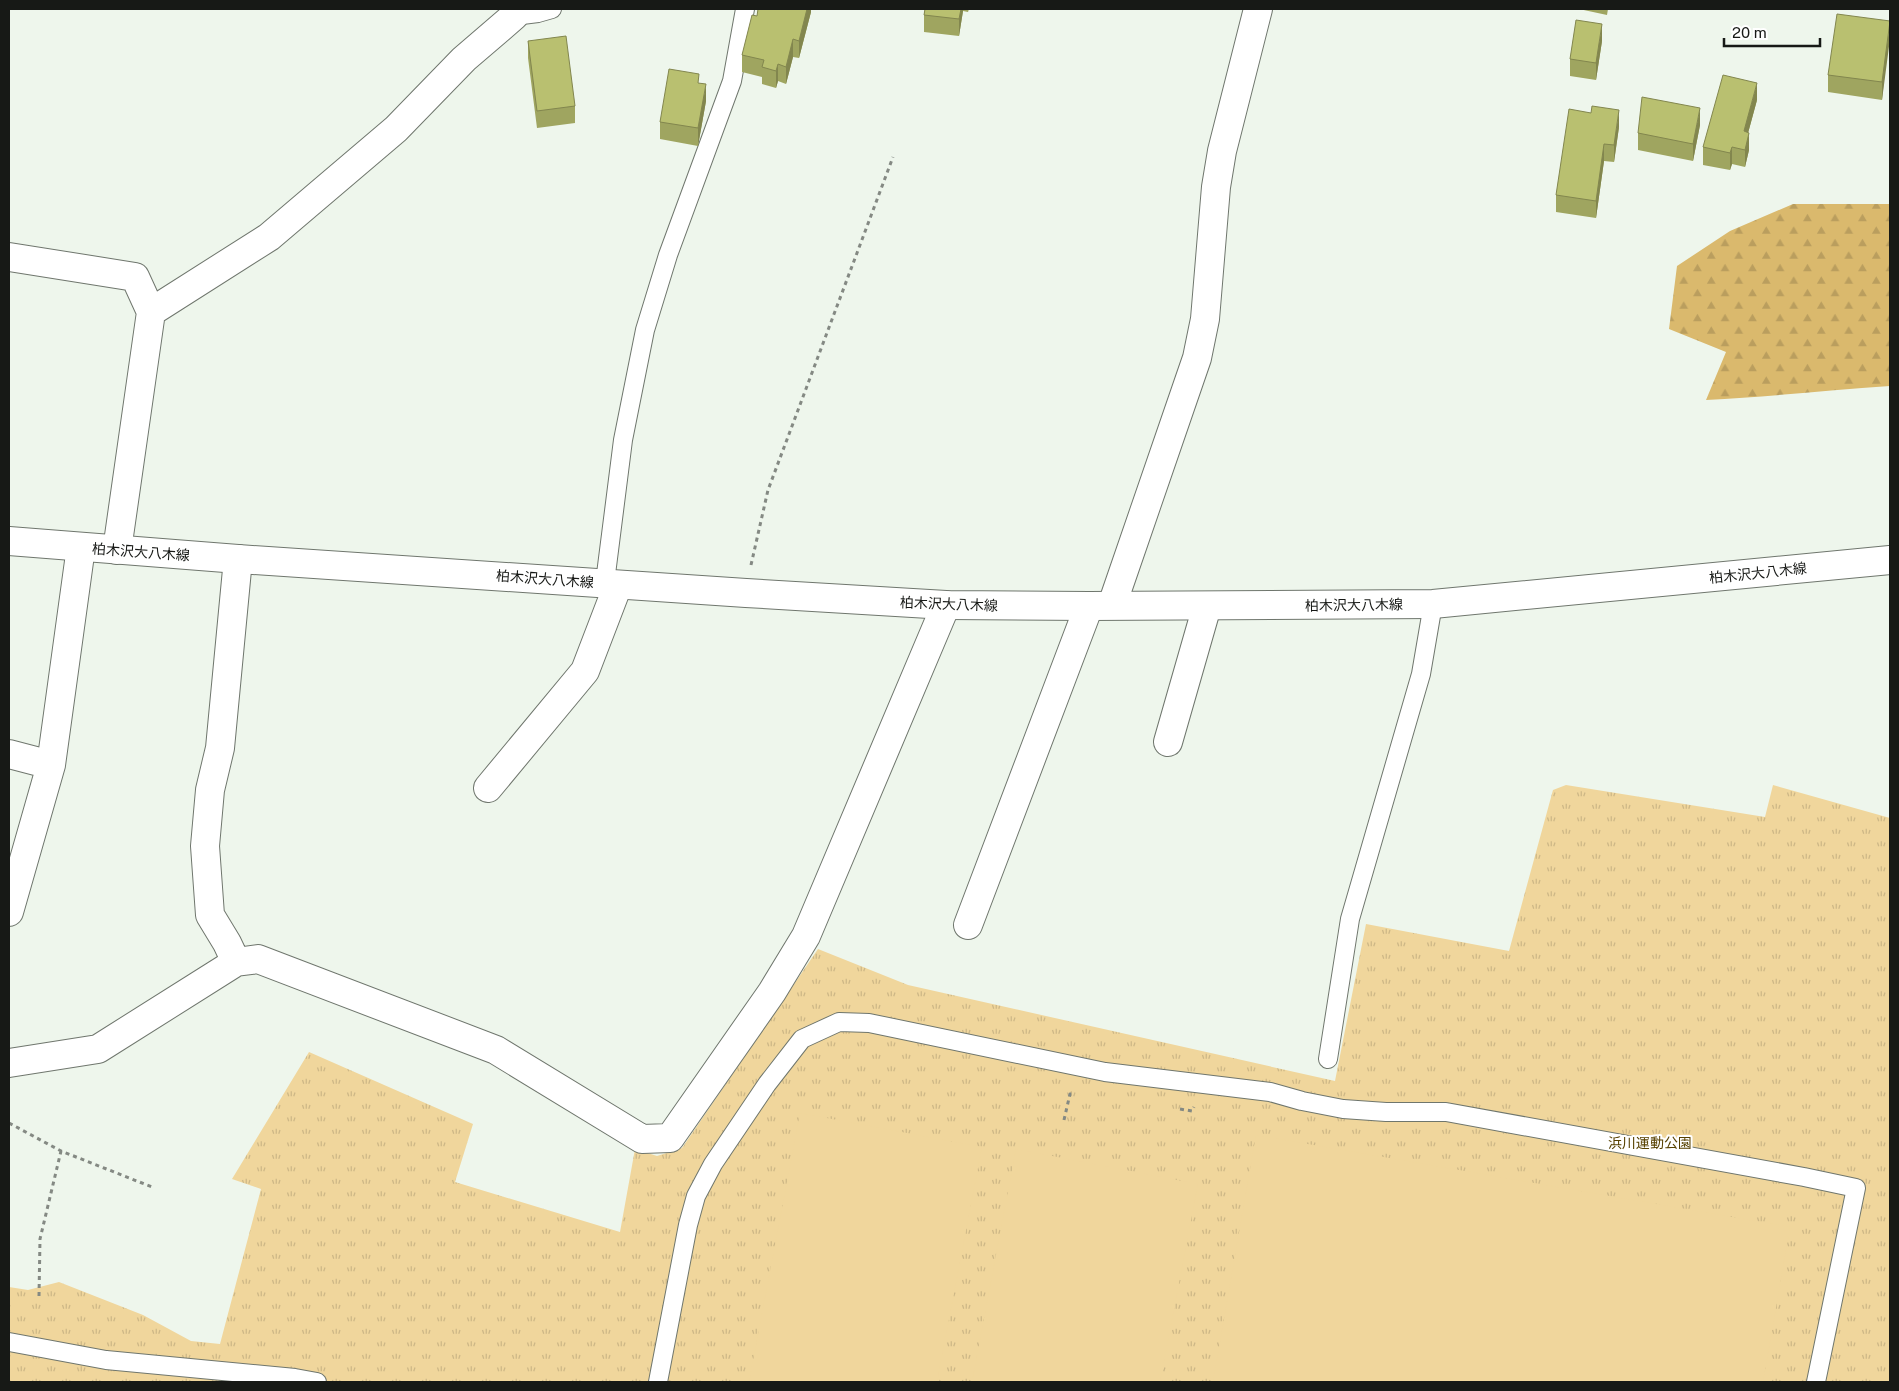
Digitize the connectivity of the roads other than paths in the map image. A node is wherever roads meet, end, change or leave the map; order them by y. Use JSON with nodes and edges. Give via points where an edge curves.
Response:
{"nodes":[{"id":1,"x":552,"y":9,"type":"edge"},
{"id":2,"x":745,"y":9,"type":"edge"},
{"id":3,"x":1258,"y":9,"type":"edge"},
{"id":4,"x":514,"y":12,"type":"edge"},
{"id":5,"x":9,"y":256,"type":"edge"},
{"id":6,"x":151,"y":312,"type":"junction"},
{"id":7,"x":9,"y":541,"type":"edge"},
{"id":8,"x":81,"y":547,"type":"junction"},
{"id":9,"x":116,"y":550,"type":"junction"},
{"id":10,"x":238,"y":559,"type":"junction"},
{"id":11,"x":1890,"y":560,"type":"edge"},
{"id":12,"x":611,"y":584,"type":"junction"},
{"id":13,"x":1432,"y":604,"type":"junction"},
{"id":14,"x":946,"y":605,"type":"junction"},
{"id":15,"x":1101,"y":606,"type":"junction"},
{"id":16,"x":1207,"y":606,"type":"junction"},
{"id":17,"x":1168,"y":742,"type":"dead end"},
{"id":18,"x":9,"y":754,"type":"edge"},
{"id":19,"x":51,"y":765,"type":"junction"},
{"id":20,"x":488,"y":788,"type":"dead end"},
{"id":21,"x":9,"y":912,"type":"edge"},
{"id":22,"x":968,"y":925,"type":"dead end"},
{"id":23,"x":236,"y":962,"type":"junction"},
{"id":24,"x":1328,"y":1059,"type":"dead end"},
{"id":25,"x":9,"y":1062,"type":"edge"},
{"id":26,"x":9,"y":1342,"type":"edge"},
{"id":27,"x":317,"y":1382,"type":"edge"},
{"id":28,"x":658,"y":1382,"type":"edge"},
{"id":29,"x":1816,"y":1382,"type":"edge"}],
"edges":[{"from":1,"to":4,"type":"lane","via":[[538,13]]},
{"from":2,"to":12,"type":"lane","via":[[732,81],[668,255],[646,330],[623,440]]},
{"from":3,"to":15,"type":"street","via":[[1217,178],[1205,319],[1197,358]]},
{"from":4,"to":6,"type":"street","via":[[396,129],[269,237]]},
{"from":5,"to":6,"type":"street","via":[[136,277]]},
{"from":6,"to":9,"type":"street"},
{"from":7,"to":8,"type":"street","name":"柏木沢大八木線"},
{"from":8,"to":9,"type":"street","name":"柏木沢大八木線"},
{"from":8,"to":19,"type":"street"},
{"from":9,"to":10,"type":"street","name":"柏木沢大八木線"},
{"from":10,"to":12,"type":"street","name":"柏木沢大八木線"},
{"from":10,"to":23,"type":"street","via":[[220,748],[210,790],[205,846],[210,914]]},
{"from":11,"to":13,"type":"street","name":"柏木沢大八木線"},
{"from":12,"to":14,"type":"street","name":"柏木沢大八木線"},
{"from":12,"to":20,"type":"street","via":[[585,671]]},
{"from":13,"to":16,"type":"street","name":"柏木沢大八木線"},
{"from":13,"to":24,"type":"lane","via":[[1421,674],[1350,918]]},
{"from":14,"to":15,"type":"street","name":"柏木沢大八木線"},
{"from":14,"to":23,"type":"street","via":[[806,936],[772,992],[670,1138],[642,1139],[496,1050],[258,959]]},
{"from":15,"to":16,"type":"street","name":"柏木沢大八木線"},
{"from":15,"to":22,"type":"street"},
{"from":16,"to":17,"type":"street"},
{"from":18,"to":19,"type":"street"},
{"from":19,"to":21,"type":"street"},
{"from":23,"to":25,"type":"street","via":[[98,1049]]},
{"from":26,"to":27,"type":"lane","via":[[106,1360]]},
{"from":28,"to":29,"type":"lane","via":[[696,1196],[713,1164],[767,1084],[802,1039],[839,1022],[869,1023],[1105,1072],[1270,1092],[1343,1109],[1446,1112],[1856,1188]]}]}
